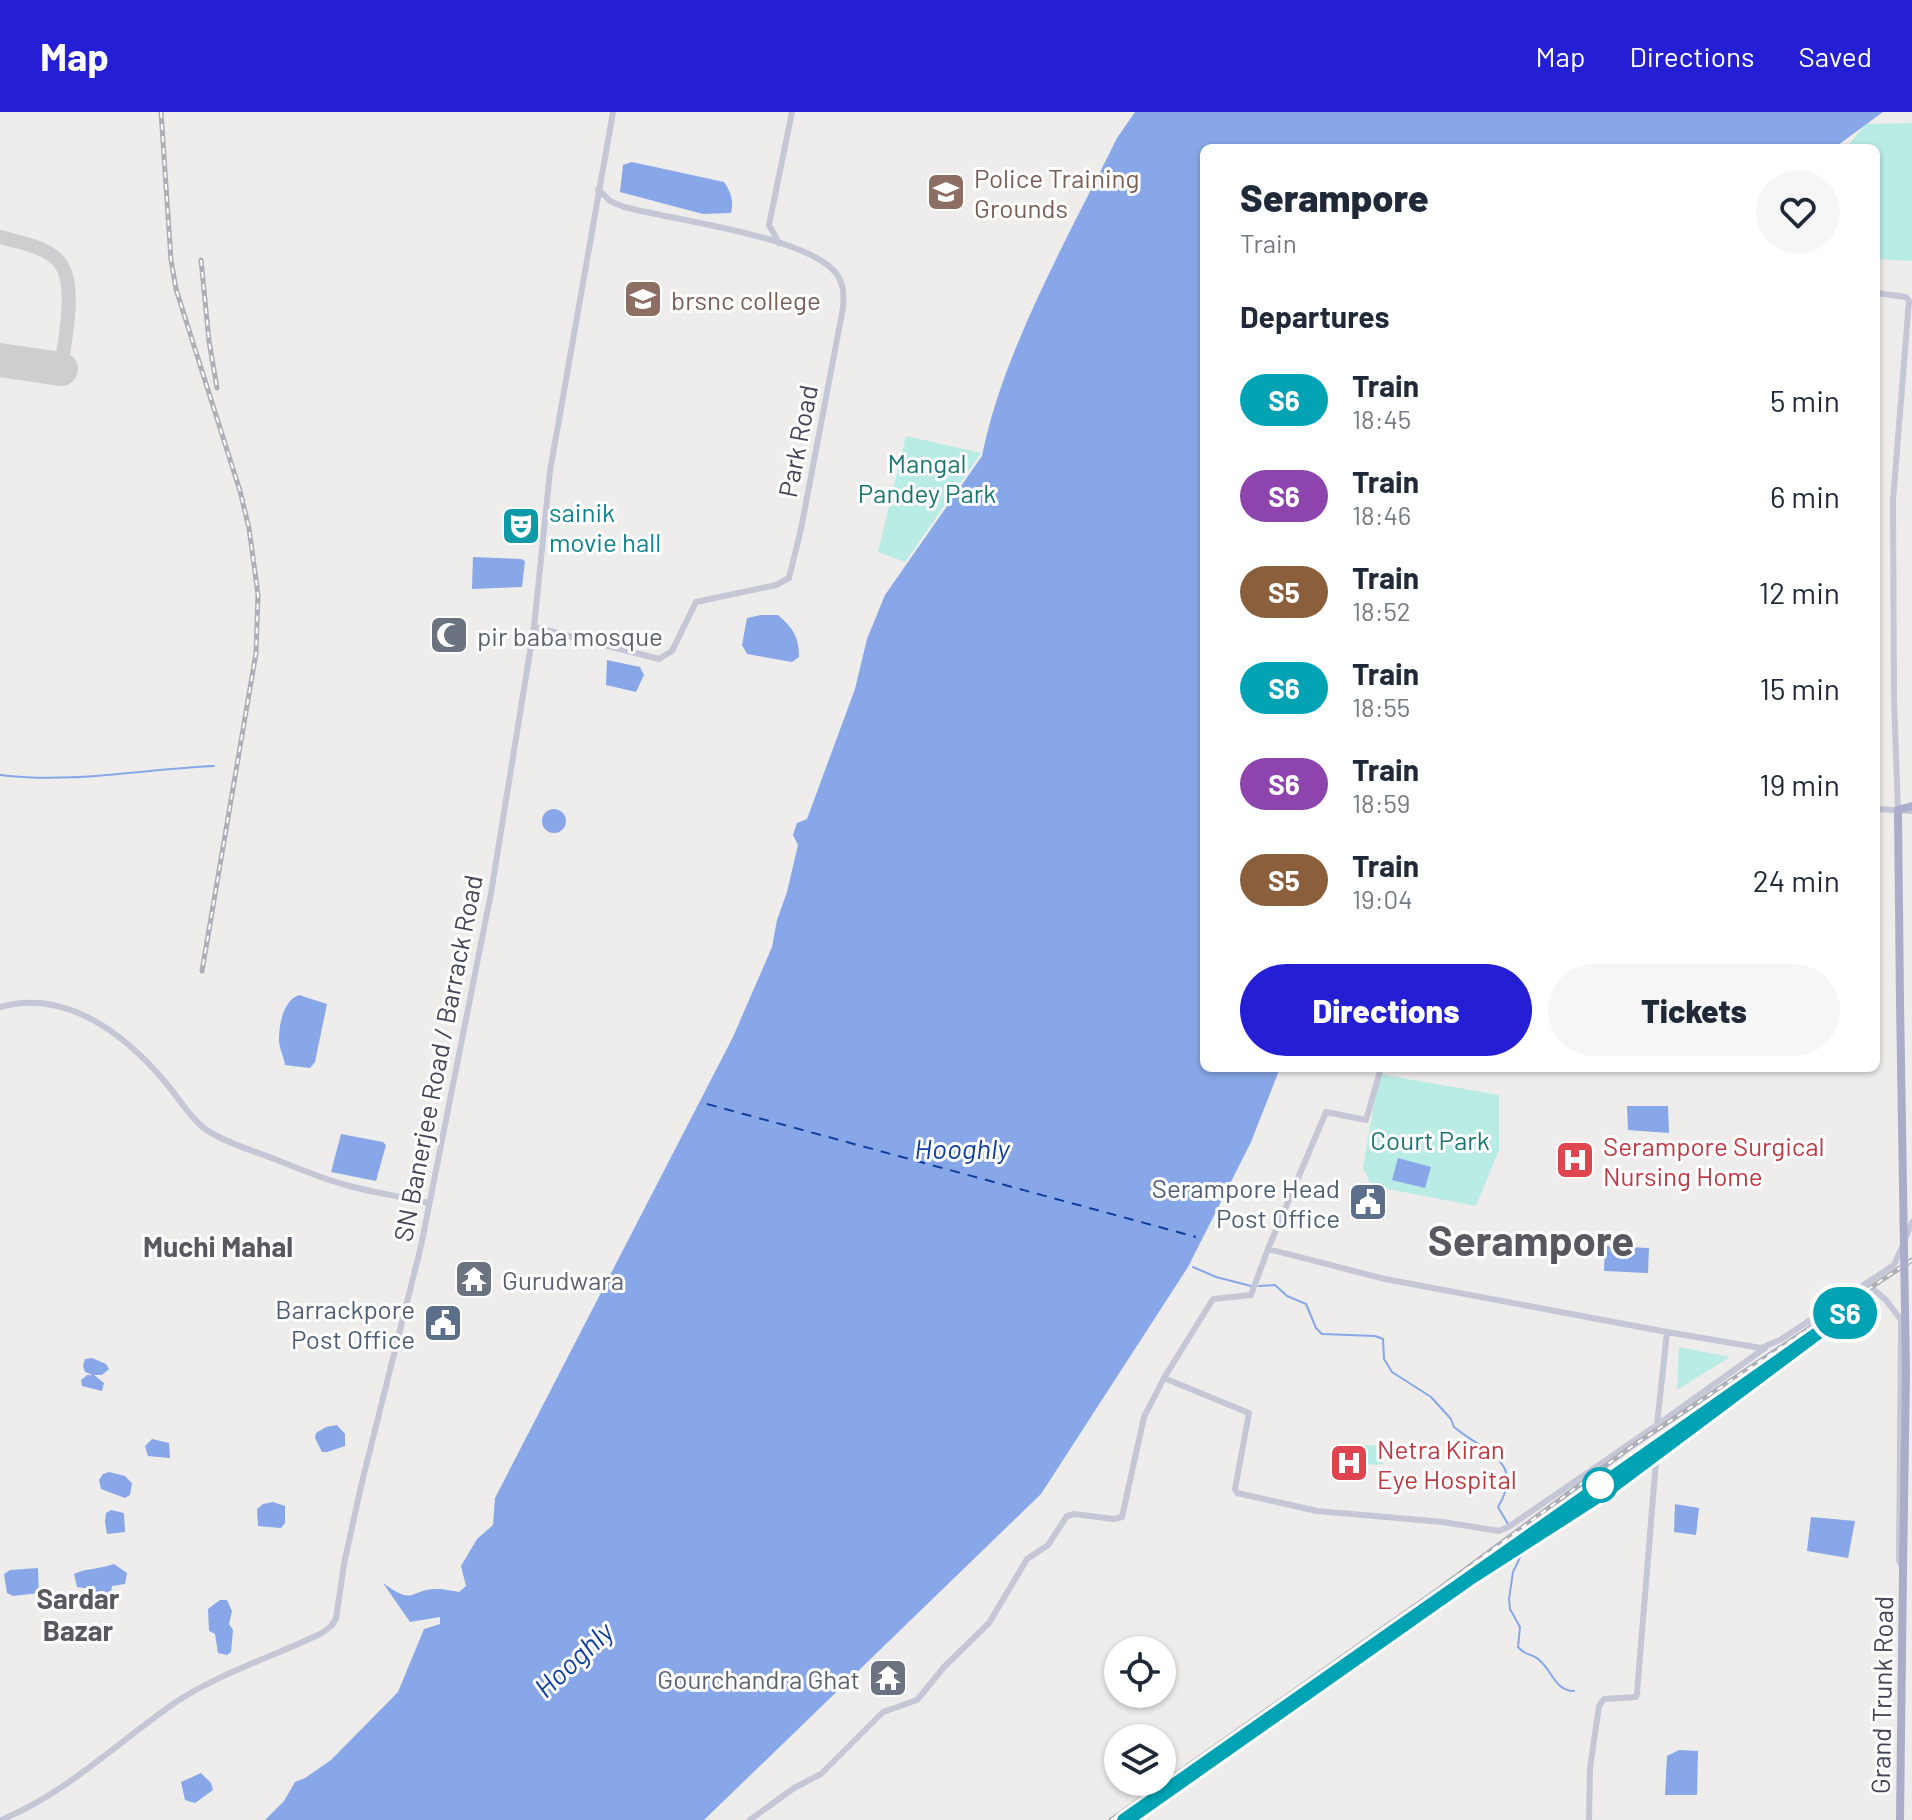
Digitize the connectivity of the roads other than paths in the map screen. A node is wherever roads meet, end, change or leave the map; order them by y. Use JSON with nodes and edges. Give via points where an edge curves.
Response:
{"nodes":[{"id":1,"x":613,"y":112,"type":"edge"},
{"id":2,"x":792,"y":112,"type":"edge"},
{"id":3,"x":598,"y":189,"type":"junction"},
{"id":4,"x":769,"y":221,"type":"junction"},
{"id":5,"x":754,"y":236,"type":"junction"},
{"id":6,"x":779,"y":243,"type":"junction"},
{"id":7,"x":1880,"y":294,"type":"edge"},
{"id":8,"x":534,"y":627,"type":"junction"},
{"id":9,"x":1912,"y":808,"type":"edge"},
{"id":10,"x":1880,"y":809,"type":"edge"},
{"id":11,"x":1898,"y":810,"type":"junction"},
{"id":12,"x":0,"y":1007,"type":"edge"},
{"id":13,"x":1380,"y":1072,"type":"edge"},
{"id":14,"x":429,"y":1203,"type":"junction"},
{"id":15,"x":1912,"y":1222,"type":"edge"},
{"id":16,"x":1268,"y":1249,"type":"junction"},
{"id":17,"x":1866,"y":1283,"type":"junction"},
{"id":18,"x":1667,"y":1332,"type":"junction"},
{"id":19,"x":1765,"y":1348,"type":"junction"},
{"id":20,"x":1164,"y":1378,"type":"junction"},
{"id":21,"x":1657,"y":1425,"type":"junction"},
{"id":22,"x":1656,"y":1461,"type":"dead end"},
{"id":23,"x":1903,"y":1570,"type":"junction"},
{"id":24,"x":1,"y":1820,"type":"edge"},
{"id":25,"x":750,"y":1820,"type":"edge"},
{"id":26,"x":1589,"y":1820,"type":"edge"},
{"id":27,"x":1900,"y":1820,"type":"edge"}],
"edges":[{"from":1,"to":3,"type":"street","name":"SN Banerjee Road / Barrack Road"},
{"from":2,"to":4,"type":"street"},
{"from":3,"to":5,"type":"street","name":"Park Road","via":[[624,207]]},
{"from":3,"to":8,"type":"street","name":"SN Banerjee Road / Barrack Road","via":[[550,471]]},
{"from":4,"to":5,"type":"street"},
{"from":4,"to":6,"type":"street"},
{"from":5,"to":6,"type":"street","name":"Park Road"},
{"from":6,"to":8,"type":"street","name":"Park Road","via":[[827,264],[840,279],[844,296],[789,578],[696,602],[671,653],[659,659]]},
{"from":7,"to":11,"type":"street","via":[[1909,301],[1893,500]]},
{"from":8,"to":14,"type":"street","name":"SN Banerjee Road / Barrack Road","via":[[491,893]]},
{"from":9,"to":11,"type":"main road"},
{"from":10,"to":11,"type":"street"},
{"from":11,"to":23,"type":"main road","name":"Grand Trunk Road","bridge":true,"via":[[1906,1372]]},
{"from":12,"to":14,"type":"street","via":[[15,1002],[68,1007],[144,1060],[197,1125],[217,1136],[345,1185]]},
{"from":13,"to":16,"type":"street","via":[[1366,1120],[1326,1112]]},
{"from":14,"to":24,"type":"street","name":"SN Banerjee Road / Barrack Road","via":[[361,1486],[336,1619],[292,1647],[193,1691],[55,1792]]},
{"from":15,"to":17,"type":"street","via":[[1898,1260]]},
{"from":16,"to":18,"type":"street","via":[[1396,1282]]},
{"from":16,"to":20,"type":"street","via":[[1251,1295],[1213,1299]]},
{"from":17,"to":19,"type":"street"},
{"from":17,"to":23,"type":"street","via":[[1901,1320]]},
{"from":18,"to":19,"type":"street"},
{"from":18,"to":21,"type":"street"},
{"from":19,"to":21,"type":"street"},
{"from":20,"to":21,"type":"street","via":[[1249,1413],[1237,1493],[1317,1511],[1499,1531]]},
{"from":20,"to":25,"type":"street","via":[[1143,1420],[1121,1518],[1067,1516],[1048,1545],[1027,1559],[989,1623],[917,1700],[883,1712],[821,1774]]},
{"from":22,"to":26,"type":"street","via":[[1637,1693],[1631,1699],[1604,1699],[1599,1706]]},
{"from":23,"to":27,"type":"main road","name":"Grand Trunk Road"}]}
